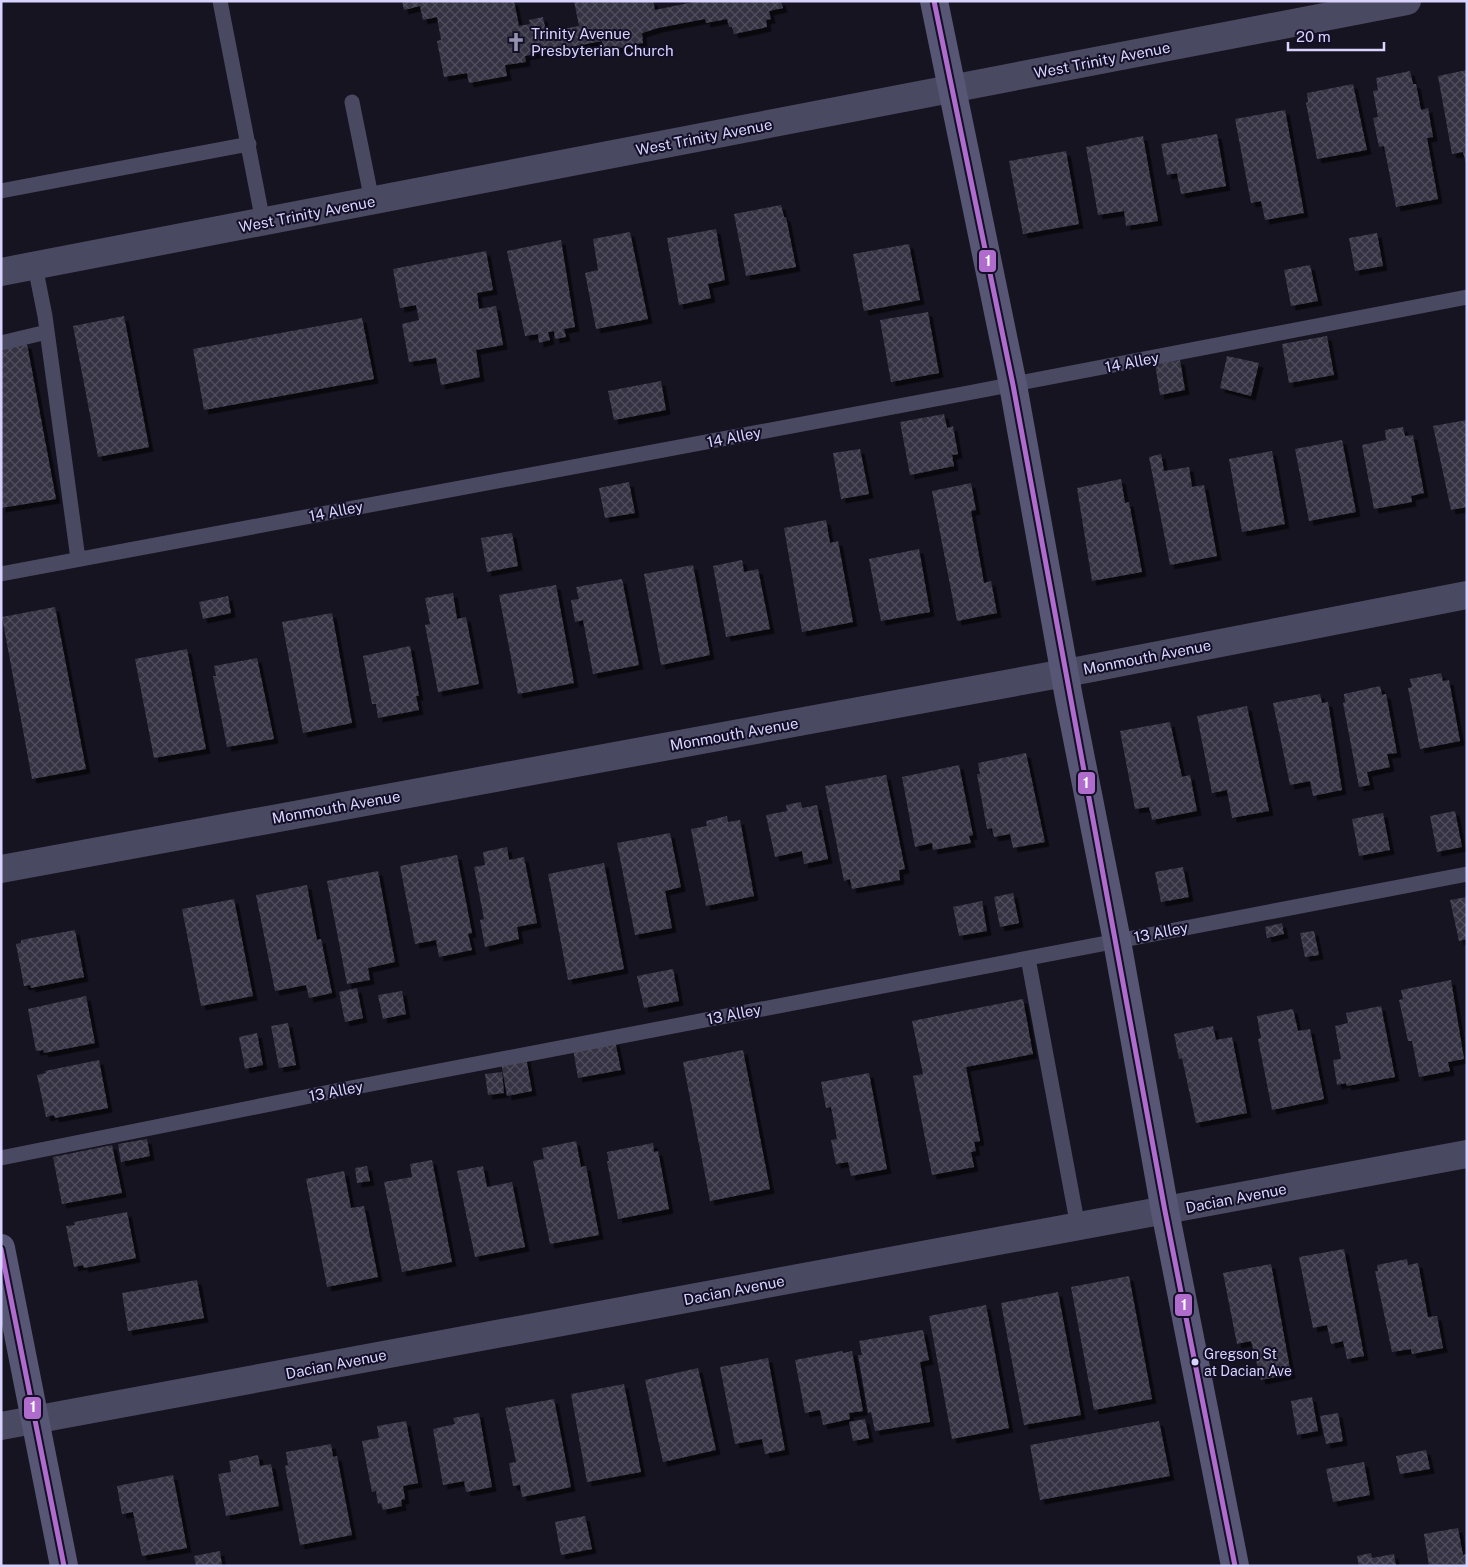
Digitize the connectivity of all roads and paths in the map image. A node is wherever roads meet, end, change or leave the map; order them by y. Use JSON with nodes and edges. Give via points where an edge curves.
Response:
{"nodes":[{"id":1,"x":220,"y":1,"type":"edge"},
{"id":2,"x":934,"y":1,"type":"edge"},
{"id":3,"x":1407,"y":1,"type":"edge"},
{"id":4,"x":952,"y":89,"type":"junction"},
{"id":5,"x":352,"y":102,"type":"dead end"},
{"id":6,"x":248,"y":144,"type":"junction"},
{"id":7,"x":1,"y":191,"type":"edge"},
{"id":8,"x":372,"y":201,"type":"junction"},
{"id":9,"x":263,"y":222,"type":"junction"},
{"id":10,"x":35,"y":266,"type":"junction"},
{"id":11,"x":1,"y":272,"type":"edge"},
{"id":12,"x":1467,"y":297,"type":"edge"},
{"id":13,"x":47,"y":332,"type":"junction"},
{"id":14,"x":1,"y":343,"type":"edge"},
{"id":15,"x":1013,"y":385,"type":"junction"},
{"id":16,"x":78,"y":559,"type":"junction"},
{"id":17,"x":1,"y":574,"type":"edge"},
{"id":18,"x":1467,"y":595,"type":"edge"},
{"id":19,"x":1064,"y":673,"type":"junction"},
{"id":20,"x":1,"y":869,"type":"edge"},
{"id":21,"x":1467,"y":874,"type":"edge"},
{"id":22,"x":1117,"y":941,"type":"junction"},
{"id":23,"x":1028,"y":958,"type":"junction"},
{"id":24,"x":1467,"y":1154,"type":"edge"},
{"id":25,"x":1,"y":1158,"type":"edge"},
{"id":26,"x":1165,"y":1211,"type":"junction"},
{"id":27,"x":1078,"y":1227,"type":"junction"},
{"id":28,"x":1,"y":1248,"type":"edge"},
{"id":29,"x":36,"y":1420,"type":"junction"},
{"id":30,"x":1,"y":1426,"type":"edge"},
{"id":31,"x":64,"y":1566,"type":"edge"},
{"id":32,"x":1235,"y":1566,"type":"edge"}],
"edges":[{"from":1,"to":6,"type":"lane"},
{"from":2,"to":4,"type":"main road"},
{"from":3,"to":4,"type":"street","name":"West Trinity Avenue"},
{"from":4,"to":8,"type":"street","name":"West Trinity Avenue"},
{"from":4,"to":15,"type":"main road"},
{"from":5,"to":8,"type":"lane"},
{"from":6,"to":7,"type":"lane"},
{"from":6,"to":9,"type":"lane"},
{"from":8,"to":9,"type":"street","name":"West Trinity Avenue"},
{"from":9,"to":10,"type":"street","name":"West Trinity Avenue"},
{"from":10,"to":11,"type":"street","name":"West Trinity Avenue"},
{"from":10,"to":13,"type":"lane"},
{"from":12,"to":15,"type":"lane","name":"14 Alley"},
{"from":13,"to":14,"type":"lane"},
{"from":13,"to":16,"type":"lane"},
{"from":15,"to":16,"type":"lane","name":"14 Alley"},
{"from":15,"to":19,"type":"main road"},
{"from":16,"to":17,"type":"lane","name":"14 Alley"},
{"from":18,"to":19,"type":"street","name":"Monmouth Avenue"},
{"from":19,"to":20,"type":"street","name":"Monmouth Avenue"},
{"from":19,"to":22,"type":"main road"},
{"from":21,"to":22,"type":"lane","name":"13 Alley"},
{"from":22,"to":23,"type":"lane","name":"13 Alley"},
{"from":22,"to":26,"type":"main road"},
{"from":23,"to":25,"type":"lane","name":"13 Alley"},
{"from":23,"to":27,"type":"lane"},
{"from":24,"to":26,"type":"street","name":"Dacian Avenue"},
{"from":26,"to":27,"type":"street","name":"Dacian Avenue"},
{"from":26,"to":32,"type":"main road"},
{"from":27,"to":29,"type":"street","name":"Dacian Avenue"},
{"from":28,"to":29,"type":"main road"},
{"from":29,"to":30,"type":"street","name":"Dacian Avenue"},
{"from":29,"to":31,"type":"main road"}]}
